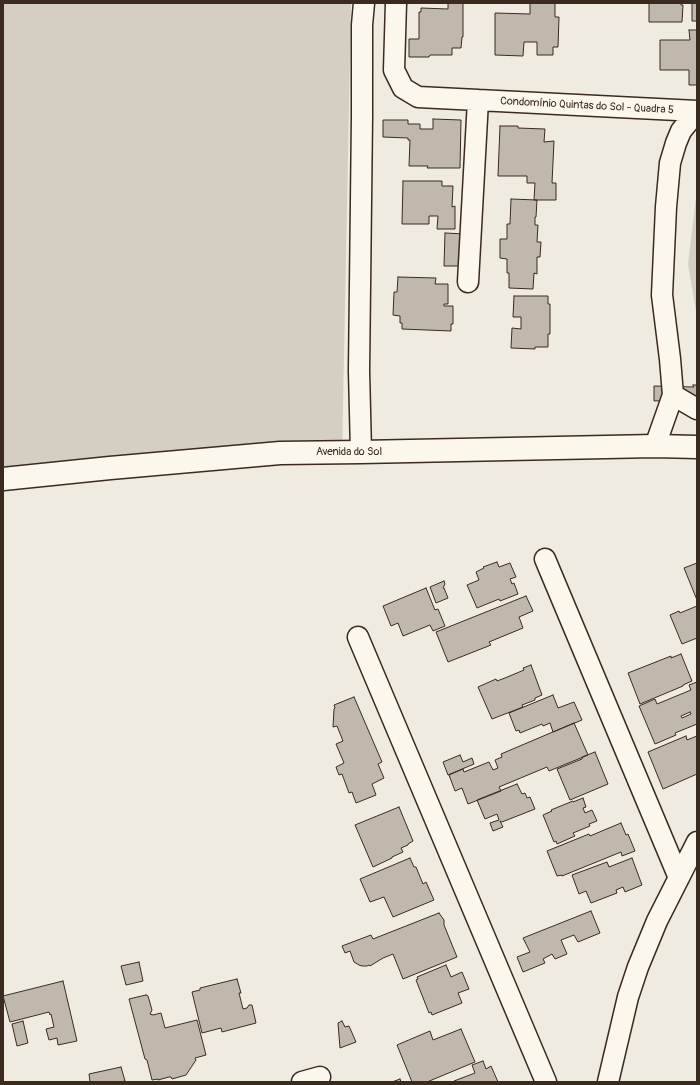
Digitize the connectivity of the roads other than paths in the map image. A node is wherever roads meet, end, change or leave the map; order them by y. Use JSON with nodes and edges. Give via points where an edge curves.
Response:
{"nodes":[{"id":1,"x":364,"y":3,"type":"edge"},
{"id":2,"x":396,"y":3,"type":"edge"},
{"id":3,"x":478,"y":100,"type":"junction"},
{"id":4,"x":697,"y":111,"type":"edge"},
{"id":5,"x":697,"y":115,"type":"edge"},
{"id":6,"x":468,"y":282,"type":"dead end"},
{"id":7,"x":673,"y":395,"type":"junction"},
{"id":8,"x":697,"y":409,"type":"edge"},
{"id":9,"x":654,"y":446,"type":"junction"},
{"id":10,"x":697,"y":447,"type":"edge"},
{"id":11,"x":361,"y":452,"type":"junction"},
{"id":12,"x":3,"y":479,"type":"edge"},
{"id":13,"x":545,"y":559,"type":"dead end"},
{"id":14,"x":358,"y":637,"type":"dead end"},
{"id":15,"x":697,"y":842,"type":"edge"},
{"id":16,"x":679,"y":878,"type":"junction"},
{"id":17,"x":546,"y":1082,"type":"edge"},
{"id":18,"x":608,"y":1082,"type":"edge"}],
"edges":[{"from":1,"to":11,"type":"street","via":[[359,371]]},
{"from":2,"to":3,"type":"street","name":"Condomínio Quintas do Sol - Quadra 5","via":[[394,70],[403,88],[418,97]]},
{"from":3,"to":4,"type":"street","name":"Condomínio Quintas do Sol - Quadra 5"},
{"from":3,"to":6,"type":"street"},
{"from":5,"to":7,"type":"street","name":"Condomínio Quintas do Sol - Quadra 5","via":[[689,121],[676,143],[670,163],[666,207],[662,295]]},
{"from":7,"to":8,"type":"street"},
{"from":7,"to":9,"type":"street","name":"Condomínio Quintas do Sol - Quadra 5"},
{"from":9,"to":10,"type":"street","name":"Avenida do Sol"},
{"from":9,"to":11,"type":"street","name":"Avenida do Sol"},
{"from":11,"to":12,"type":"street","name":"Avenida do Sol","via":[[280,453]]},
{"from":13,"to":16,"type":"street"},
{"from":14,"to":17,"type":"street"},
{"from":15,"to":16,"type":"street"},
{"from":16,"to":18,"type":"street","via":[[638,967],[628,997]]}]}
